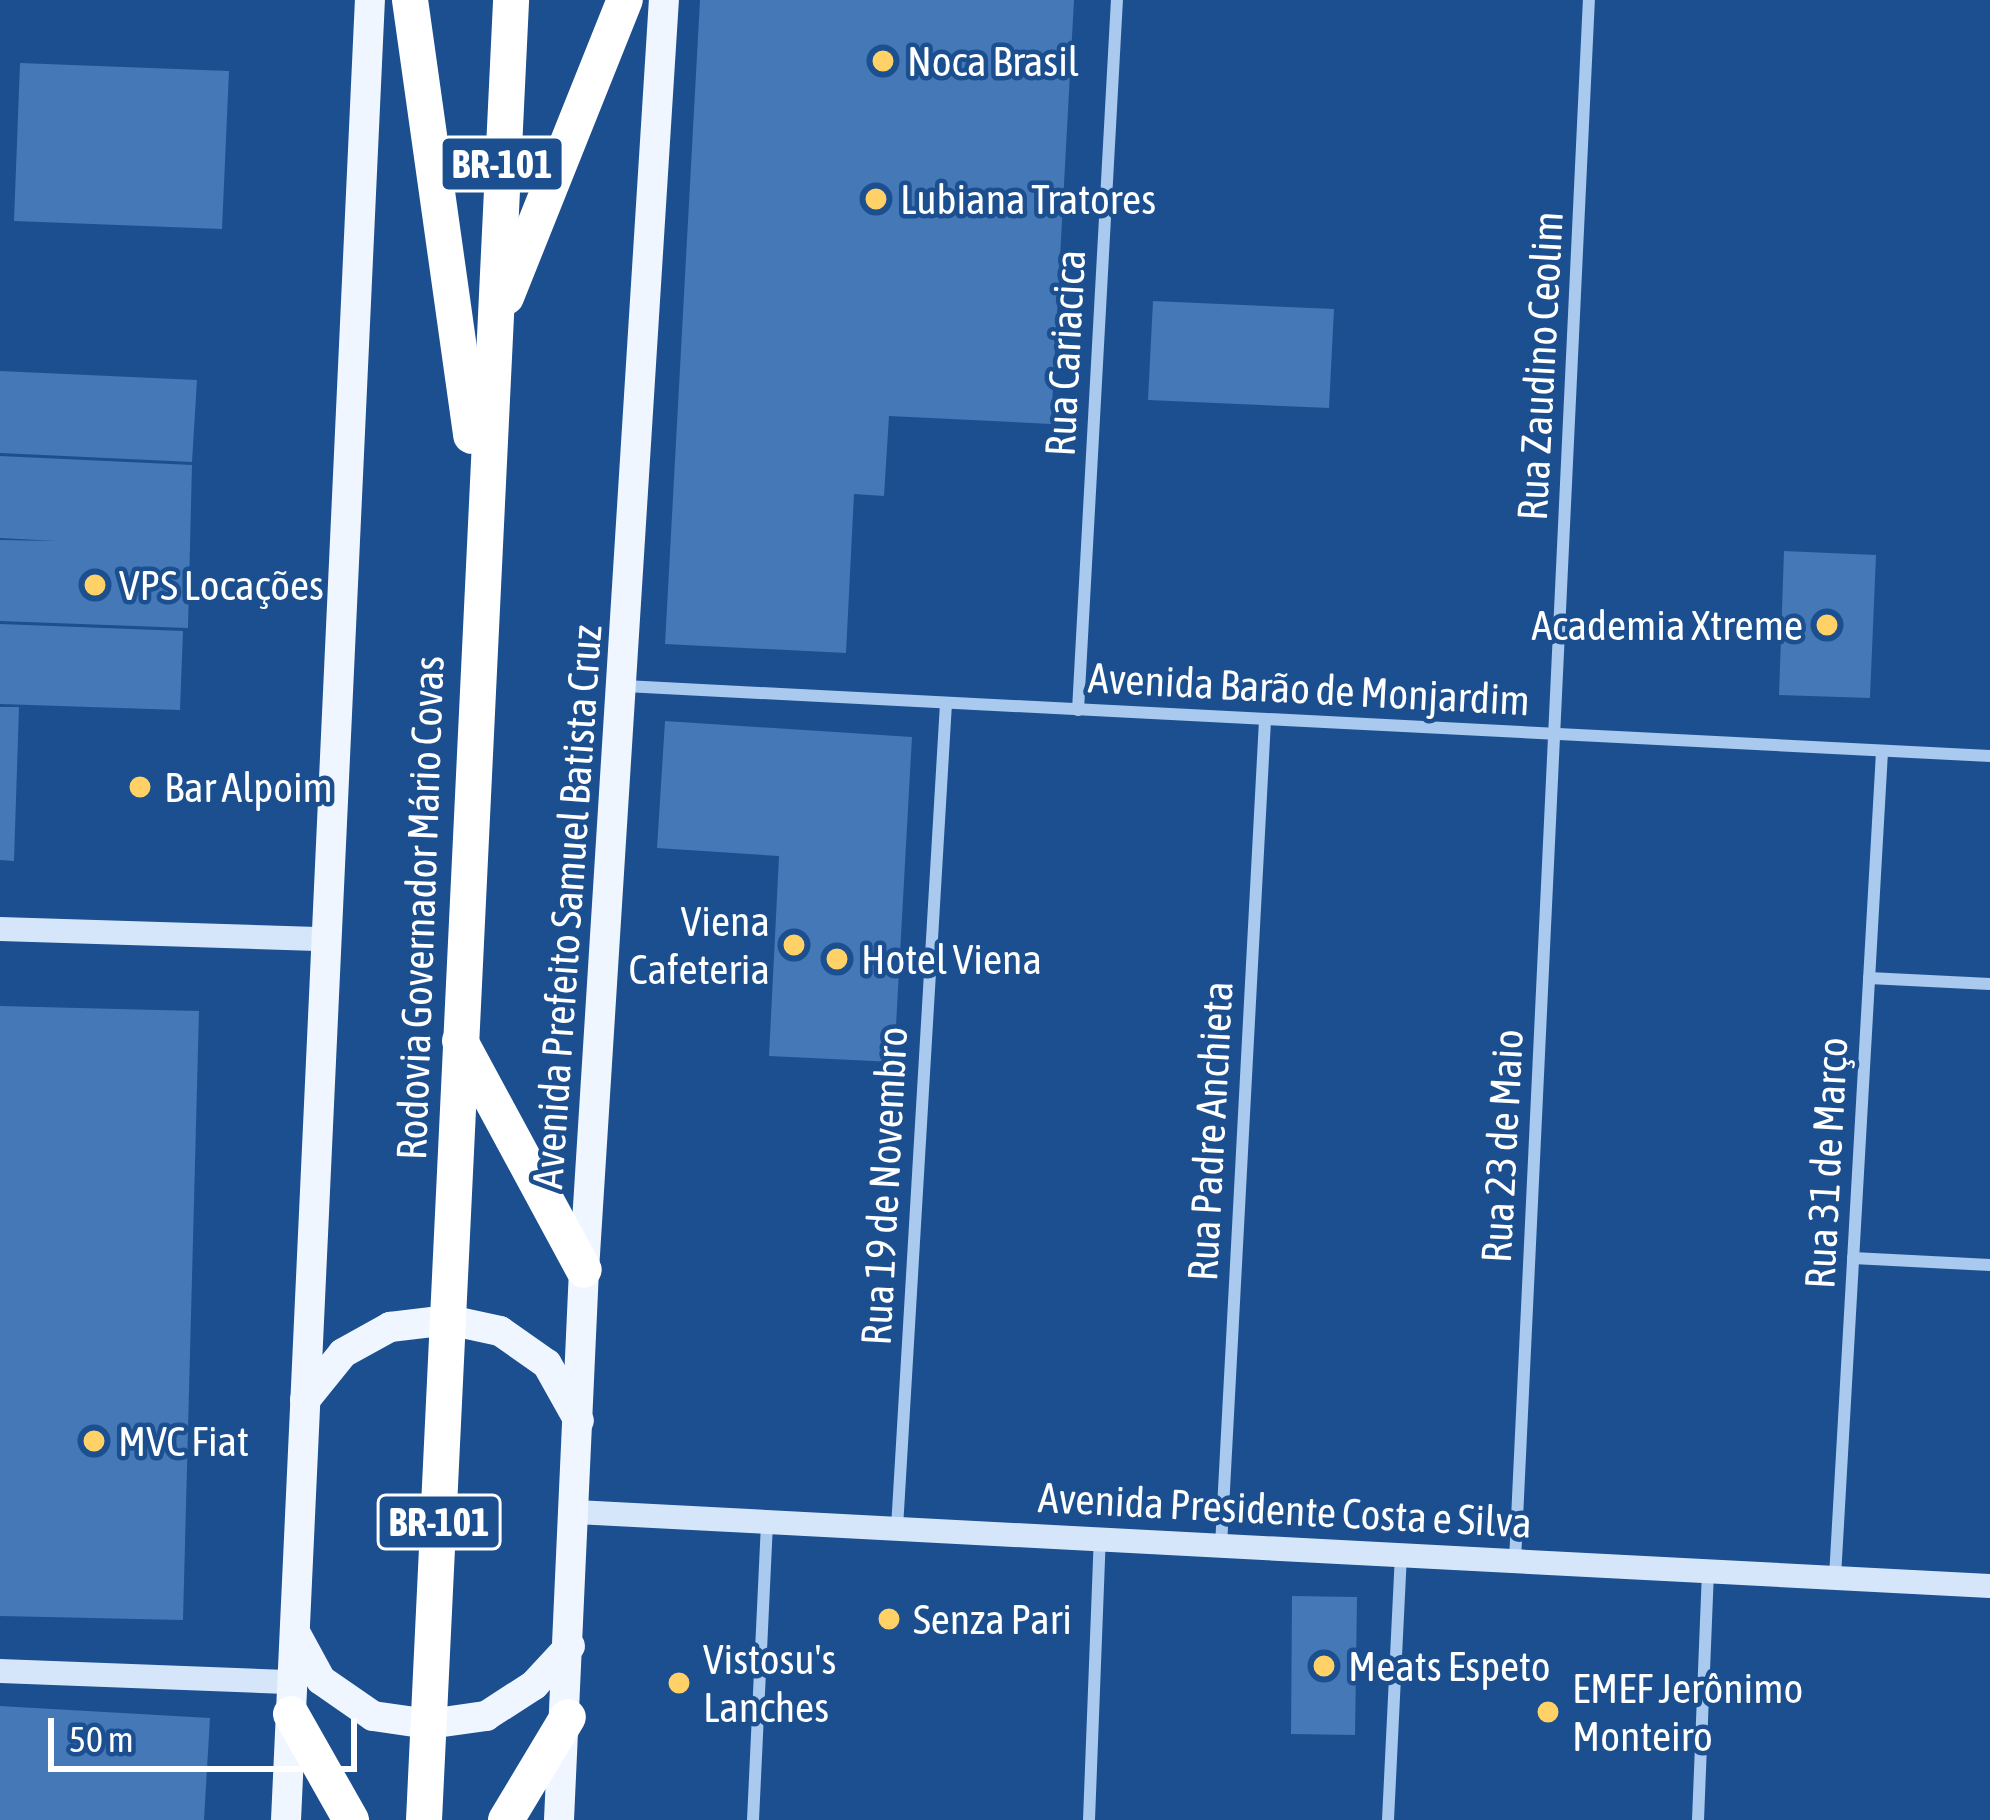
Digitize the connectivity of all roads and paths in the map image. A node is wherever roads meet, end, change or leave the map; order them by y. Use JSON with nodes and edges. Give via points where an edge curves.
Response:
{"nodes":[{"id":1,"x":370,"y":0,"type":"edge"},
{"id":2,"x":410,"y":0,"type":"edge"},
{"id":3,"x":511,"y":0,"type":"edge"},
{"id":4,"x":625,"y":0,"type":"edge"},
{"id":5,"x":664,"y":0,"type":"edge"},
{"id":6,"x":1117,"y":0,"type":"edge"},
{"id":7,"x":1589,"y":0,"type":"edge"},
{"id":8,"x":493,"y":328,"type":"junction"},
{"id":9,"x":482,"y":514,"type":"junction"},
{"id":10,"x":625,"y":686,"type":"junction"},
{"id":11,"x":946,"y":703,"type":"junction"},
{"id":12,"x":1078,"y":710,"type":"junction"},
{"id":13,"x":1265,"y":719,"type":"junction"},
{"id":14,"x":1556,"y":734,"type":"junction"},
{"id":15,"x":1882,"y":751,"type":"junction"},
{"id":16,"x":1990,"y":757,"type":"edge"},
{"id":17,"x":0,"y":928,"type":"edge"},
{"id":18,"x":325,"y":939,"type":"junction"},
{"id":19,"x":1869,"y":978,"type":"junction"},
{"id":20,"x":1990,"y":984,"type":"edge"},
{"id":21,"x":458,"y":1036,"type":"junction"},
{"id":22,"x":1853,"y":1258,"type":"junction"},
{"id":23,"x":1990,"y":1265,"type":"edge"},
{"id":24,"x":584,"y":1270,"type":"junction"},
{"id":25,"x":448,"y":1319,"type":"junction"},
{"id":26,"x":305,"y":1400,"type":"junction"},
{"id":27,"x":579,"y":1420,"type":"junction"},
{"id":28,"x":576,"y":1512,"type":"junction"},
{"id":29,"x":767,"y":1522,"type":"junction"},
{"id":30,"x":896,"y":1529,"type":"junction"},
{"id":31,"x":1100,"y":1540,"type":"junction"},
{"id":32,"x":1221,"y":1546,"type":"junction"},
{"id":33,"x":1401,"y":1556,"type":"junction"},
{"id":34,"x":1515,"y":1561,"type":"junction"},
{"id":35,"x":1708,"y":1571,"type":"junction"},
{"id":36,"x":1835,"y":1578,"type":"junction"},
{"id":37,"x":1990,"y":1586,"type":"edge"},
{"id":38,"x":295,"y":1630,"type":"junction"},
{"id":39,"x":570,"y":1646,"type":"junction"},
{"id":40,"x":0,"y":1671,"type":"edge"},
{"id":41,"x":292,"y":1698,"type":"junction"},
{"id":42,"x":568,"y":1717,"type":"junction"},
{"id":43,"x":429,"y":1724,"type":"junction"},
{"id":44,"x":286,"y":1820,"type":"edge"},
{"id":45,"x":351,"y":1820,"type":"edge"},
{"id":46,"x":424,"y":1820,"type":"edge"},
{"id":47,"x":506,"y":1820,"type":"edge"},
{"id":48,"x":559,"y":1820,"type":"edge"},
{"id":49,"x":753,"y":1820,"type":"edge"},
{"id":50,"x":1089,"y":1820,"type":"edge"},
{"id":51,"x":1388,"y":1820,"type":"edge"},
{"id":52,"x":1698,"y":1820,"type":"edge"}],
"edges":[{"from":1,"to":18,"type":"main road"},
{"from":2,"to":9,"type":"highway"},
{"from":3,"to":8,"type":"highway","name":"Rodovia Governador Mário Covas","number":"BR-101"},
{"from":4,"to":8,"type":"highway"},
{"from":5,"to":10,"type":"main road","name":"Avenida Prefeito Samuel Batista Cruz"},
{"from":6,"to":12,"type":"street","name":"Rua Cariacica"},
{"from":7,"to":14,"type":"street","name":"Rua Zaudino Ceolim"},
{"from":8,"to":9,"type":"highway","name":"Rodovia Governador Mário Covas","number":"BR-101"},
{"from":9,"to":21,"type":"highway","name":"Rodovia Governador Mário Covas","number":"BR-101"},
{"from":10,"to":11,"type":"street","name":"Avenida Barão de Monjardim"},
{"from":10,"to":24,"type":"main road","name":"Avenida Prefeito Samuel Batista Cruz"},
{"from":11,"to":12,"type":"street","name":"Avenida Barão de Monjardim"},
{"from":11,"to":30,"type":"street","name":"Rua 19 de Novembro"},
{"from":12,"to":13,"type":"street","name":"Avenida Barão de Monjardim"},
{"from":13,"to":14,"type":"street","name":"Avenida Barão de Monjardim"},
{"from":13,"to":32,"type":"street","name":"Rua Padre Anchieta"},
{"from":14,"to":15,"type":"street","name":"Avenida Barão de Monjardim"},
{"from":14,"to":34,"type":"street","name":"Rua 23 de Maio"},
{"from":15,"to":16,"type":"street","name":"Avenida Barão de Monjardim"},
{"from":15,"to":19,"type":"street","name":"Rua 31 de Março"},
{"from":17,"to":18,"type":"main road"},
{"from":18,"to":26,"type":"main road"},
{"from":19,"to":20,"type":"street"},
{"from":19,"to":22,"type":"street","name":"Rua 31 de Março"},
{"from":21,"to":24,"type":"highway"},
{"from":21,"to":25,"type":"highway","name":"Rodovia Governador Mário Covas","number":"BR-101"},
{"from":22,"to":23,"type":"street"},
{"from":22,"to":36,"type":"street","name":"Rua 31 de Março"},
{"from":24,"to":27,"type":"main road","name":"Avenida Prefeito Samuel Batista Cruz"},
{"from":25,"to":26,"type":"main road","via":[[390,1327],[343,1352]]},
{"from":25,"to":27,"type":"main road","via":[[500,1330],[548,1364]]},
{"from":25,"to":43,"type":"highway","name":"Rodovia Governador Mário Covas","number":"BR-101"},
{"from":26,"to":38,"type":"main road"},
{"from":27,"to":28,"type":"main road","name":"Avenida Prefeito Samuel Batista Cruz"},
{"from":28,"to":29,"type":"main road","name":"Avenida Presidente Costa e Silva"},
{"from":28,"to":39,"type":"main road","name":"Avenida Prefeito Samuel Batista Cruz"},
{"from":29,"to":30,"type":"main road","name":"Avenida Presidente Costa e Silva"},
{"from":29,"to":49,"type":"street"},
{"from":30,"to":31,"type":"main road","name":"Avenida Presidente Costa e Silva"},
{"from":31,"to":32,"type":"main road","name":"Avenida Presidente Costa e Silva"},
{"from":31,"to":50,"type":"street"},
{"from":32,"to":33,"type":"main road","name":"Avenida Presidente Costa e Silva"},
{"from":33,"to":34,"type":"main road","name":"Avenida Presidente Costa e Silva"},
{"from":33,"to":51,"type":"street"},
{"from":34,"to":35,"type":"main road","name":"Avenida Presidente Costa e Silva"},
{"from":35,"to":36,"type":"main road","name":"Avenida Presidente Costa e Silva"},
{"from":35,"to":52,"type":"street"},
{"from":36,"to":37,"type":"main road","name":"Avenida Presidente Costa e Silva"},
{"from":38,"to":41,"type":"main road"},
{"from":38,"to":43,"type":"main road","via":[[321,1680],[373,1716]]},
{"from":39,"to":42,"type":"main road","name":"Avenida Prefeito Samuel Batista Cruz"},
{"from":39,"to":43,"type":"main road","via":[[534,1685],[486,1716]]},
{"from":40,"to":41,"type":"main road"},
{"from":41,"to":44,"type":"main road"},
{"from":41,"to":45,"type":"highway"},
{"from":42,"to":47,"type":"highway"},
{"from":42,"to":48,"type":"main road","name":"Avenida Prefeito Samuel Batista Cruz"},
{"from":43,"to":46,"type":"highway","name":"Rodovia Governador Mário Covas","number":"BR-101"}]}
